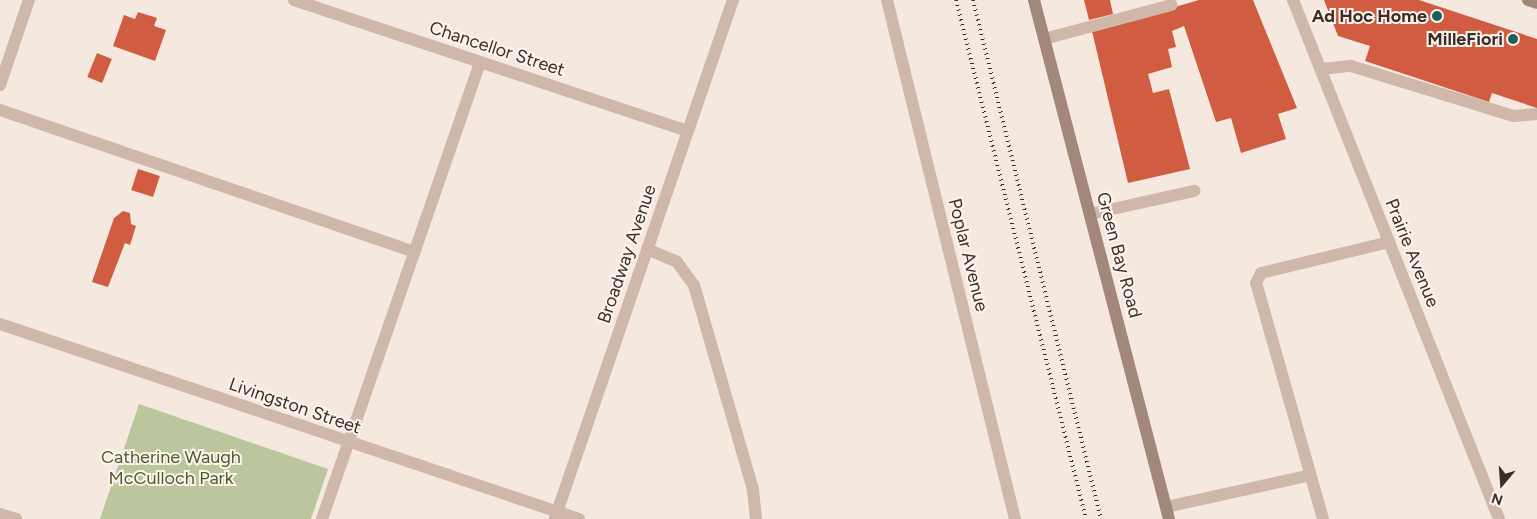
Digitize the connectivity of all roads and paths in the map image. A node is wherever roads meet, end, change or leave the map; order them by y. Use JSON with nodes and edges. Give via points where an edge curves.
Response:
{"nodes":[{"id":1,"x":29,"y":0,"type":"edge"},
{"id":2,"x":294,"y":0,"type":"edge"},
{"id":3,"x":733,"y":0,"type":"edge"},
{"id":4,"x":887,"y":0,"type":"edge"},
{"id":5,"x":1034,"y":0,"type":"edge"},
{"id":6,"x":1293,"y":0,"type":"edge"},
{"id":7,"x":1528,"y":0,"type":"edge"},
{"id":8,"x":1537,"y":3,"type":"edge"},
{"id":9,"x":1172,"y":5,"type":"dead end"},
{"id":10,"x":1044,"y":39,"type":"junction"},
{"id":11,"x":480,"y":62,"type":"junction"},
{"id":12,"x":1321,"y":69,"type":"junction"},
{"id":13,"x":0,"y":85,"type":"edge"},
{"id":14,"x":0,"y":110,"type":"edge"},
{"id":15,"x":1537,"y":114,"type":"edge"},
{"id":16,"x":688,"y":132,"type":"junction"},
{"id":17,"x":1194,"y":191,"type":"dead end"},
{"id":18,"x":1090,"y":214,"type":"junction"},
{"id":19,"x":1389,"y":242,"type":"junction"},
{"id":20,"x":647,"y":249,"type":"junction"},
{"id":21,"x":414,"y":252,"type":"junction"},
{"id":22,"x":0,"y":324,"type":"edge"},
{"id":23,"x":348,"y":442,"type":"junction"},
{"id":24,"x":1311,"y":475,"type":"junction"},
{"id":25,"x":1168,"y":513,"type":"edge"},
{"id":26,"x":0,"y":514,"type":"edge"},
{"id":27,"x":556,"y":515,"type":"edge"},
{"id":28,"x":16,"y":519,"type":"edge"},
{"id":29,"x":322,"y":519,"type":"edge"},
{"id":30,"x":579,"y":519,"type":"edge"},
{"id":31,"x":756,"y":519,"type":"edge"},
{"id":32,"x":1015,"y":519,"type":"edge"},
{"id":33,"x":1324,"y":519,"type":"edge"},
{"id":34,"x":1498,"y":519,"type":"edge"}],
"edges":[{"from":1,"to":13,"type":"street"},
{"from":2,"to":11,"type":"street","name":"Chancellor Street"},
{"from":3,"to":16,"type":"street","name":"Broadway Avenue"},
{"from":4,"to":32,"type":"street","name":"Poplar Avenue"},
{"from":5,"to":10,"type":"main road","name":"Green Bay Road"},
{"from":6,"to":12,"type":"street","name":"Prairie Avenue"},
{"from":7,"to":8,"type":"main road"},
{"from":9,"to":10,"type":"street"},
{"from":10,"to":18,"type":"main road","name":"Green Bay Road"},
{"from":11,"to":16,"type":"street","name":"Chancellor Street"},
{"from":11,"to":21,"type":"street"},
{"from":12,"to":15,"type":"street","via":[[1351,66],[1514,116]]},
{"from":12,"to":19,"type":"street","name":"Prairie Avenue"},
{"from":14,"to":21,"type":"street"},
{"from":16,"to":20,"type":"street","name":"Broadway Avenue"},
{"from":17,"to":18,"type":"street"},
{"from":18,"to":25,"type":"main road","name":"Green Bay Road"},
{"from":19,"to":24,"type":"street","via":[[1261,273],[1256,283]]},
{"from":19,"to":34,"type":"street","name":"Prairie Avenue"},
{"from":20,"to":27,"type":"street","name":"Broadway Avenue"},
{"from":20,"to":31,"type":"street","via":[[677,262],[694,285],[753,490]]},
{"from":21,"to":23,"type":"street"},
{"from":22,"to":23,"type":"street","name":"Livingston Street"},
{"from":23,"to":27,"type":"street","name":"Livingston Street"},
{"from":23,"to":29,"type":"street"},
{"from":24,"to":25,"type":"street"},
{"from":24,"to":33,"type":"street"},
{"from":26,"to":28,"type":"street"},
{"from":27,"to":30,"type":"street","name":"Livingston Street"}]}
